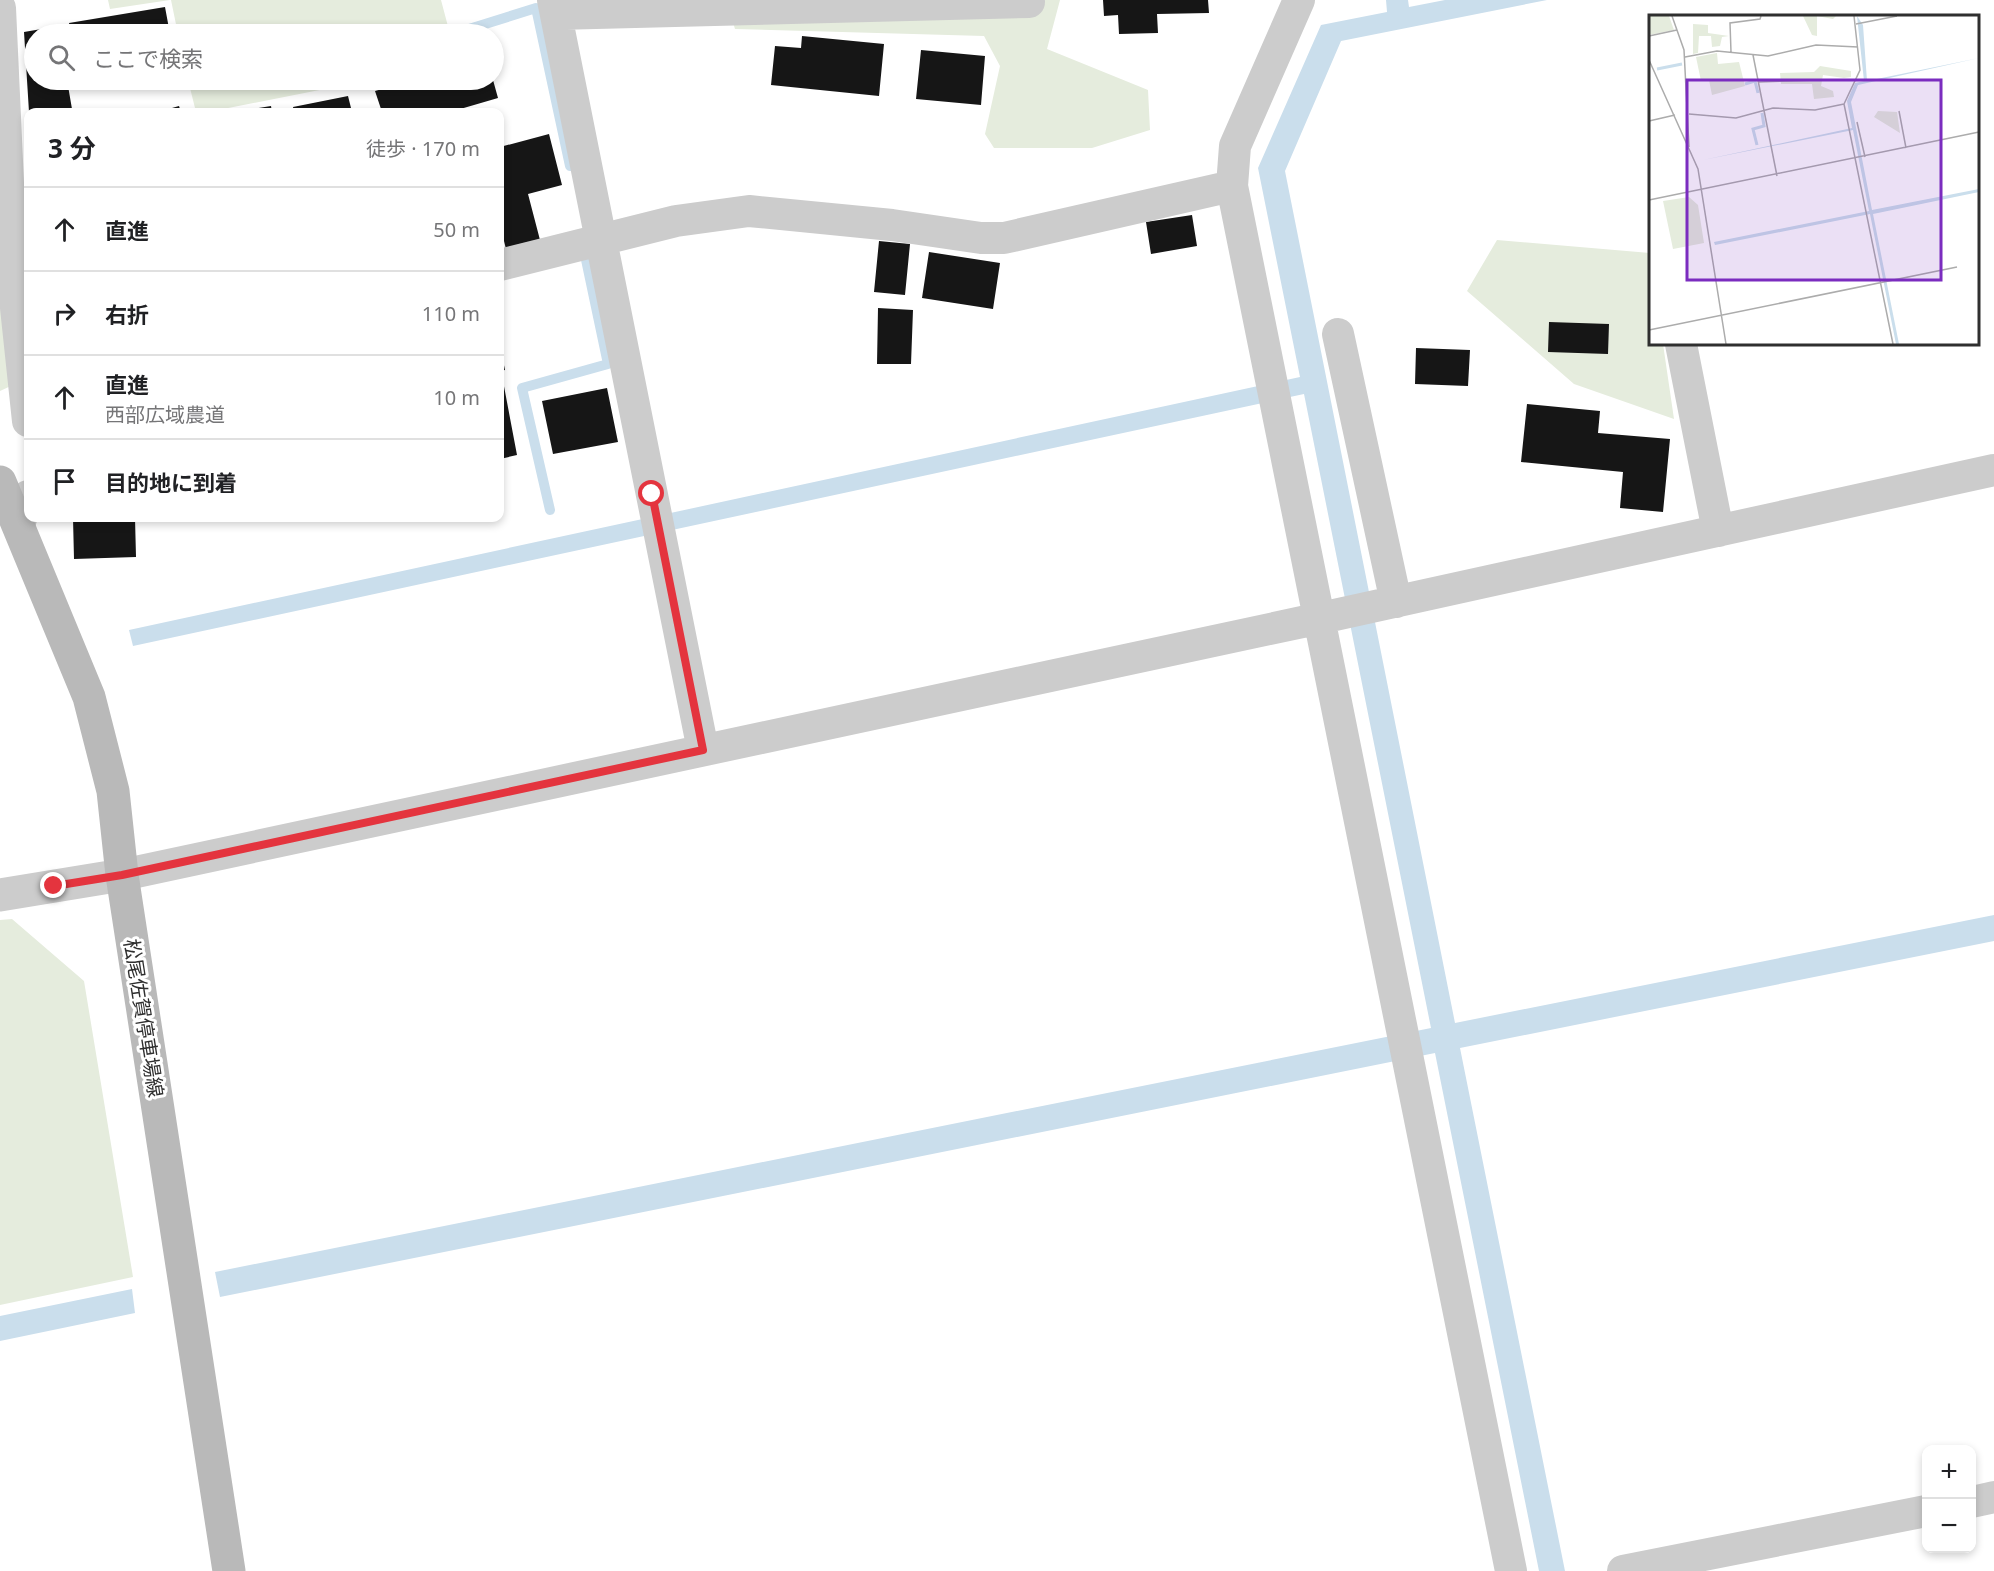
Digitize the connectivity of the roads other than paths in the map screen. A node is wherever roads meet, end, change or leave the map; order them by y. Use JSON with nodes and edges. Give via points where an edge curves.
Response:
{"nodes":[{"id":1,"x":1299,"y":0,"type":"edge"},
{"id":2,"x":1029,"y":2,"type":"dead end"},
{"id":3,"x":554,"y":7,"type":"edge"},
{"id":4,"x":0,"y":8,"type":"edge"},
{"id":5,"x":1232,"y":186,"type":"junction"},
{"id":6,"x":601,"y":238,"type":"junction"},
{"id":7,"x":504,"y":264,"type":"edge"},
{"id":8,"x":20,"y":269,"type":"edge"},
{"id":9,"x":1338,"y":334,"type":"dead end"},
{"id":10,"x":24,"y":345,"type":"edge"},
{"id":11,"x":1681,"y":345,"type":"edge"},
{"id":12,"x":1994,"y":470,"type":"edge"},
{"id":13,"x":0,"y":482,"type":"edge"},
{"id":14,"x":24,"y":510,"type":"edge"},
{"id":15,"x":28,"y":522,"type":"edge"},
{"id":16,"x":1718,"y":531,"type":"junction"},
{"id":17,"x":1388,"y":604,"type":"junction"},
{"id":18,"x":1330,"y":616,"type":"junction"},
{"id":19,"x":703,"y":750,"type":"junction"},
{"id":20,"x":122,"y":875,"type":"junction"},
{"id":21,"x":0,"y":895,"type":"edge"},
{"id":22,"x":1994,"y":1497,"type":"edge"},
{"id":23,"x":1976,"y":1501,"type":"edge"},
{"id":24,"x":1922,"y":1512,"type":"edge"},
{"id":25,"x":229,"y":1571,"type":"edge"},
{"id":26,"x":1511,"y":1571,"type":"edge"},
{"id":27,"x":1623,"y":1571,"type":"edge"}],
"edges":[{"from":1,"to":5,"type":"street","via":[[1235,146]]},
{"from":2,"to":3,"type":"street"},
{"from":3,"to":6,"type":"street"},
{"from":4,"to":8,"type":"street"},
{"from":5,"to":6,"type":"street","via":[[1004,238],[749,211],[675,221]]},
{"from":5,"to":18,"type":"street","via":[[1278,407]]},
{"from":6,"to":7,"type":"street"},
{"from":6,"to":19,"type":"street"},
{"from":8,"to":10,"type":"street"},
{"from":9,"to":17,"type":"street"},
{"from":11,"to":16,"type":"street"},
{"from":12,"to":16,"type":"street"},
{"from":13,"to":14,"type":"main road","name":"松尾佐賀停車場線"},
{"from":15,"to":20,"type":"main road","name":"松尾佐賀停車場線","via":[[89,697],[113,791]]},
{"from":16,"to":17,"type":"street"},
{"from":17,"to":18,"type":"street"},
{"from":18,"to":19,"type":"street"},
{"from":18,"to":26,"type":"street","via":[[1402,1024]]},
{"from":19,"to":20,"type":"street"},
{"from":20,"to":21,"type":"street"},
{"from":20,"to":25,"type":"main road","name":"松尾佐賀停車場線"},
{"from":22,"to":23,"type":"street"},
{"from":24,"to":27,"type":"street"}]}
